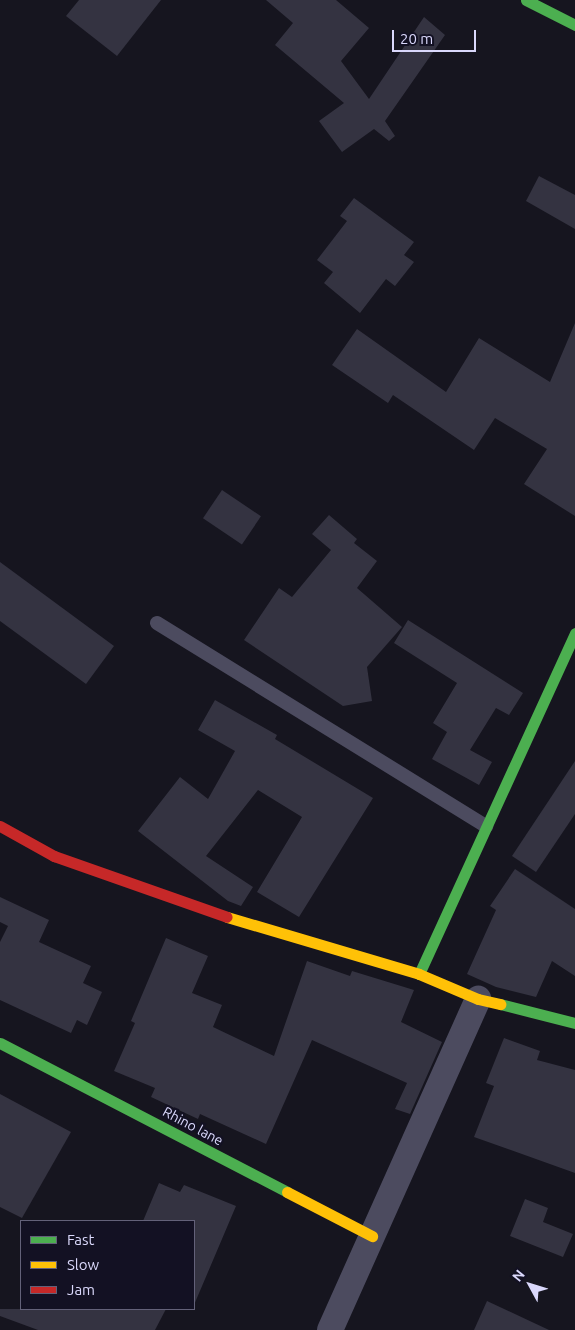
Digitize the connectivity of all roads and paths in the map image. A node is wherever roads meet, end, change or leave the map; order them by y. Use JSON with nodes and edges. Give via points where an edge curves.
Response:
{"nodes":[{"id":1,"x":526,"y":0,"type":"edge"},
{"id":2,"x":554,"y":7,"type":"edge"},
{"id":3,"x":575,"y":25,"type":"edge"},
{"id":4,"x":157,"y":623,"type":"dead end"},
{"id":5,"x":575,"y":633,"type":"edge"},
{"id":6,"x":0,"y":826,"type":"edge"},
{"id":7,"x":486,"y":826,"type":"junction"},
{"id":8,"x":419,"y":974,"type":"junction"},
{"id":9,"x":478,"y":999,"type":"junction"},
{"id":10,"x":575,"y":1023,"type":"edge"},
{"id":11,"x":0,"y":1043,"type":"edge"},
{"id":12,"x":372,"y":1236,"type":"junction"},
{"id":13,"x":330,"y":1330,"type":"edge"}],
"edges":[{"from":1,"to":2,"type":"street"},
{"from":2,"to":3,"type":"street"},
{"from":4,"to":7,"type":"lane"},
{"from":5,"to":7,"type":"street"},
{"from":6,"to":8,"type":"street","via":[[54,856],[95,871],[263,930]]},
{"from":7,"to":8,"type":"street"},
{"from":8,"to":9,"type":"street"},
{"from":9,"to":10,"type":"street"},
{"from":9,"to":12,"type":"street"},
{"from":11,"to":12,"type":"street","name":"Rhino lane"},
{"from":12,"to":13,"type":"street"}]}
